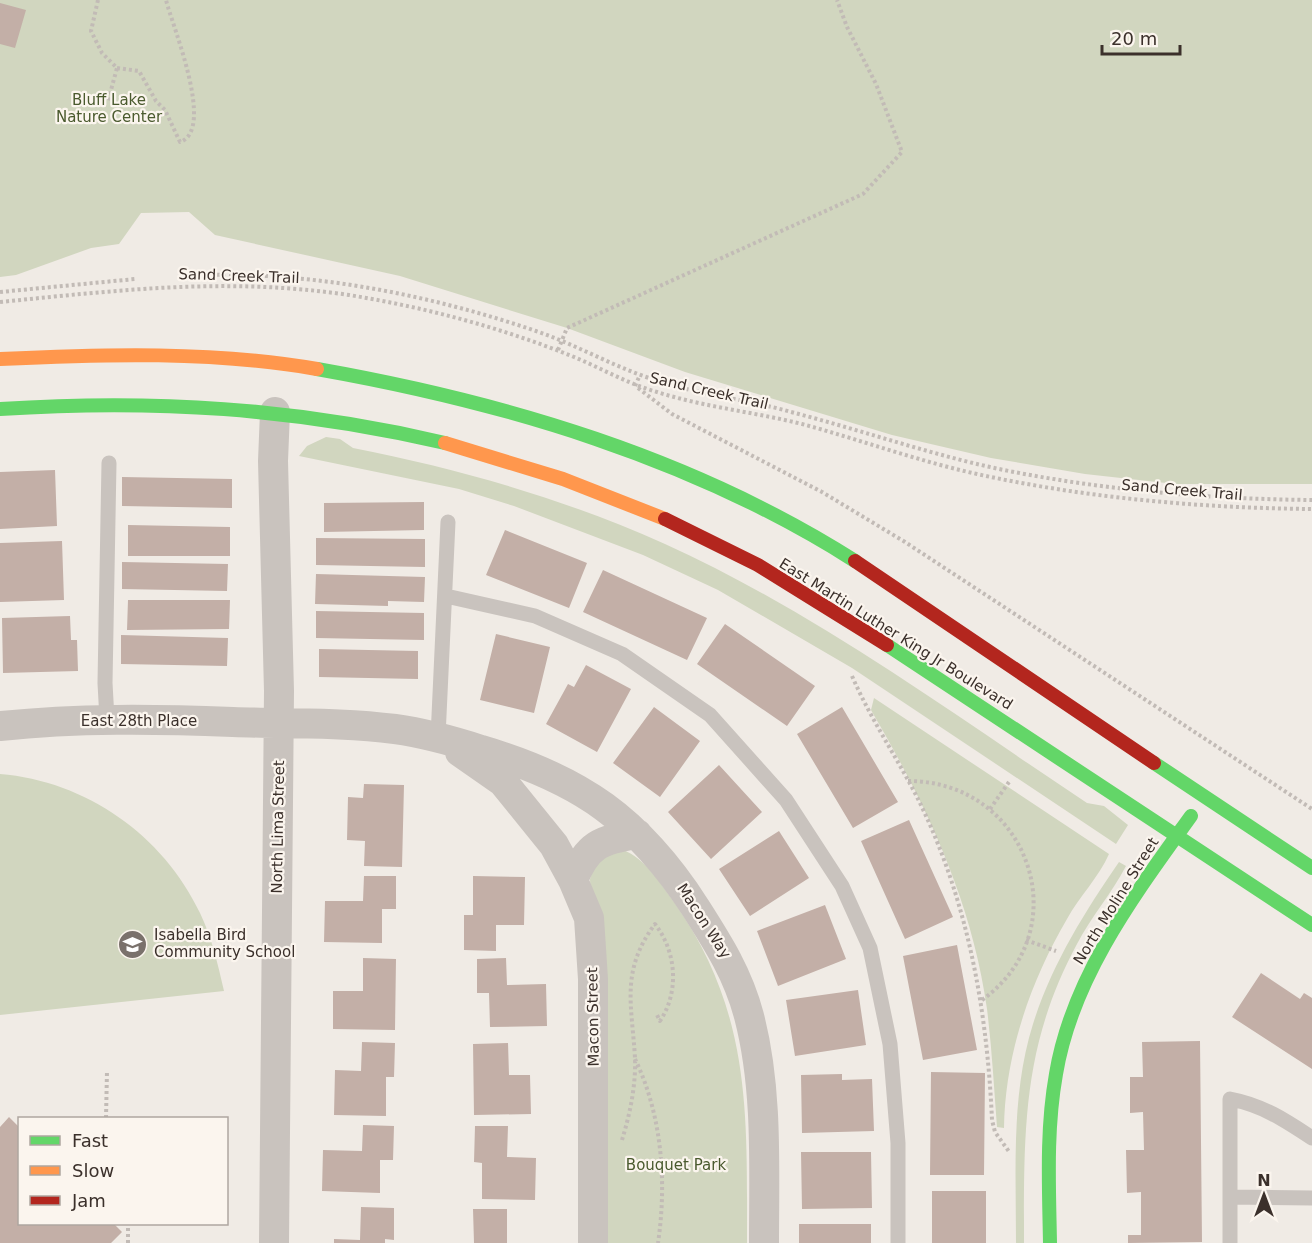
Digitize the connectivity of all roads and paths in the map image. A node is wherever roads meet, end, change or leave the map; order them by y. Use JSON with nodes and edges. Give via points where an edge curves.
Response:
{"nodes":[{"id":1,"x":98,"y":0,"type":"edge"},
{"id":2,"x":166,"y":0,"type":"edge"},
{"id":3,"x":837,"y":0,"type":"edge"},
{"id":4,"x":117,"y":68,"type":"junction"},
{"id":5,"x":108,"y":101,"type":"dead end"},
{"id":6,"x":182,"y":276,"type":"dead end"},
{"id":7,"x":135,"y":279,"type":"dead end"},
{"id":8,"x":0,"y":292,"type":"edge"},
{"id":9,"x":0,"y":302,"type":"edge"},
{"id":10,"x":562,"y":340,"type":"junction"},
{"id":11,"x":558,"y":351,"type":"junction"},
{"id":12,"x":0,"y":359,"type":"edge"},
{"id":13,"x":640,"y":375,"type":"junction"},
{"id":14,"x":635,"y":386,"type":"junction"},
{"id":15,"x":0,"y":409,"type":"edge"},
{"id":16,"x":275,"y":412,"type":"junction"},
{"id":17,"x":109,"y":463,"type":"dead end"},
{"id":18,"x":1312,"y":500,"type":"edge"},
{"id":19,"x":1312,"y":509,"type":"edge"},
{"id":20,"x":448,"y":522,"type":"dead end"},
{"id":21,"x":446,"y":596,"type":"junction"},
{"id":22,"x":852,"y":676,"type":"dead end"},
{"id":23,"x":107,"y":719,"type":"junction"},
{"id":24,"x":278,"y":723,"type":"junction"},
{"id":25,"x":0,"y":726,"type":"edge"},
{"id":26,"x":438,"y":737,"type":"junction"},
{"id":27,"x":908,"y":781,"type":"junction"},
{"id":28,"x":1010,"y":782,"type":"dead end"},
{"id":29,"x":1204,"y":797,"type":"junction"},
{"id":30,"x":1312,"y":808,"type":"edge"},
{"id":31,"x":990,"y":809,"type":"junction"},
{"id":32,"x":637,"y":834,"type":"junction"},
{"id":33,"x":1178,"y":834,"type":"junction"},
{"id":34,"x":1312,"y":868,"type":"edge"},
{"id":35,"x":573,"y":880,"type":"junction"},
{"id":36,"x":1312,"y":925,"type":"edge"},
{"id":37,"x":1026,"y":940,"type":"junction"},
{"id":38,"x":1056,"y":951,"type":"dead end"},
{"id":39,"x":982,"y":1000,"type":"junction"},
{"id":40,"x":657,"y":1015,"type":"dead end"},
{"id":41,"x":635,"y":1058,"type":"junction"},
{"id":42,"x":106,"y":1071,"type":"dead end"},
{"id":43,"x":106,"y":1117,"type":"edge"},
{"id":44,"x":1312,"y":1138,"type":"edge"},
{"id":45,"x":619,"y":1148,"type":"dead end"},
{"id":46,"x":1010,"y":1153,"type":"dead end"},
{"id":47,"x":1230,"y":1197,"type":"junction"},
{"id":48,"x":1312,"y":1198,"type":"edge"},
{"id":49,"x":128,"y":1225,"type":"edge"},
{"id":50,"x":128,"y":1243,"type":"edge"},
{"id":51,"x":274,"y":1243,"type":"edge"},
{"id":52,"x":593,"y":1243,"type":"edge"},
{"id":53,"x":658,"y":1243,"type":"edge"},
{"id":54,"x":764,"y":1243,"type":"edge"},
{"id":55,"x":898,"y":1243,"type":"edge"},
{"id":56,"x":1050,"y":1243,"type":"edge"},
{"id":57,"x":1230,"y":1243,"type":"edge"}],
"edges":[{"from":1,"to":4,"type":"path","via":[[90,31],[102,53]]},
{"from":2,"to":4,"type":"path","via":[[192,93],[195,125],[186,140],[180,142],[165,110],[139,71]]},
{"from":3,"to":10,"type":"path","via":[[876,84],[902,153],[863,194],[567,328]]},
{"from":4,"to":5,"type":"path"},
{"from":6,"to":10,"type":"path","via":[[265,276],[366,288],[469,310]]},
{"from":7,"to":8,"type":"path"},
{"from":9,"to":11,"type":"path","name":"Sand Creek Trail","via":[[182,285],[272,286],[421,309],[488,326]]},
{"from":10,"to":11,"type":"path"},
{"from":10,"to":13,"type":"path"},
{"from":11,"to":14,"type":"path","name":"Sand Creek Trail"},
{"from":12,"to":29,"type":"main road","via":[[156,355],[370,376],[473,399],[649,458],[795,526]]},
{"from":13,"to":14,"type":"path"},
{"from":13,"to":18,"type":"path","via":[[787,410],[999,469],[1122,489]]},
{"from":14,"to":19,"type":"path","name":"Sand Creek Trail","via":[[802,424],[943,465],[1023,483],[1143,500]]},
{"from":14,"to":30,"type":"path","via":[[672,414],[822,492],[905,542]]},
{"from":15,"to":16,"type":"main road","name":"East Martin Luther King Jr Boulevard","via":[[135,403]]},
{"from":16,"to":24,"type":"street","name":"North Lima Street"},
{"from":16,"to":33,"type":"main road","name":"East Martin Luther King Jr Boulevard","via":[[413,436],[509,461],[622,502],[726,548],[823,604]]},
{"from":17,"to":23,"type":"lane"},
{"from":20,"to":21,"type":"lane"},
{"from":21,"to":26,"type":"lane"},
{"from":21,"to":55,"type":"lane","via":[[535,616],[622,654],[711,715],[786,800],[842,886],[870,948],[890,1044],[898,1143]]},
{"from":22,"to":27,"type":"path","via":[[867,711]]},
{"from":23,"to":24,"type":"street","name":"East 28th Place"},
{"from":23,"to":25,"type":"street","name":"East 28th Place"},
{"from":24,"to":26,"type":"street","name":"Macon Way","via":[[395,729]]},
{"from":24,"to":51,"type":"street","name":"North Lima Street"},
{"from":26,"to":32,"type":"street","name":"Macon Way","via":[[524,762],[566,781]]},
{"from":26,"to":35,"type":"street","name":"Macon Way","via":[[504,782],[554,845]]},
{"from":27,"to":31,"type":"path","via":[[934,782],[958,789]]},
{"from":27,"to":39,"type":"path","via":[[958,901]]},
{"from":28,"to":31,"type":"path"},
{"from":29,"to":33,"type":"main road","name":"North Moline Street"},
{"from":29,"to":34,"type":"main road"},
{"from":31,"to":37,"type":"path","via":[[1011,831],[1029,866],[1032,904]]},
{"from":32,"to":35,"type":"street","via":[[606,840],[594,847],[580,863]]},
{"from":32,"to":54,"type":"street","name":"Macon Way","via":[[673,873],[732,964],[749,1014],[758,1055]]},
{"from":33,"to":36,"type":"main road","name":"East Martin Luther King Jr Boulevard"},
{"from":33,"to":56,"type":"main road","name":"North Moline Street","via":[[1094,965],[1062,1047],[1051,1119]]},
{"from":35,"to":52,"type":"street","name":"Macon Street","via":[[589,918],[593,979]]},
{"from":37,"to":38,"type":"path"},
{"from":37,"to":39,"type":"path","via":[[1008,975]]},
{"from":39,"to":46,"type":"path","via":[[992,1119],[995,1132]]},
{"from":40,"to":41,"type":"path","via":[[660,1021],[667,1006],[673,968],[668,945],[655,924],[641,946],[630,987]]},
{"from":41,"to":45,"type":"path","via":[[631,1106]]},
{"from":41,"to":53,"type":"path","via":[[649,1094],[659,1146],[662,1200]]},
{"from":42,"to":43,"type":"path"},
{"from":44,"to":47,"type":"lane","via":[[1270,1111],[1230,1099]]},
{"from":47,"to":48,"type":"lane"},
{"from":47,"to":57,"type":"lane"},
{"from":49,"to":50,"type":"path"}]}
